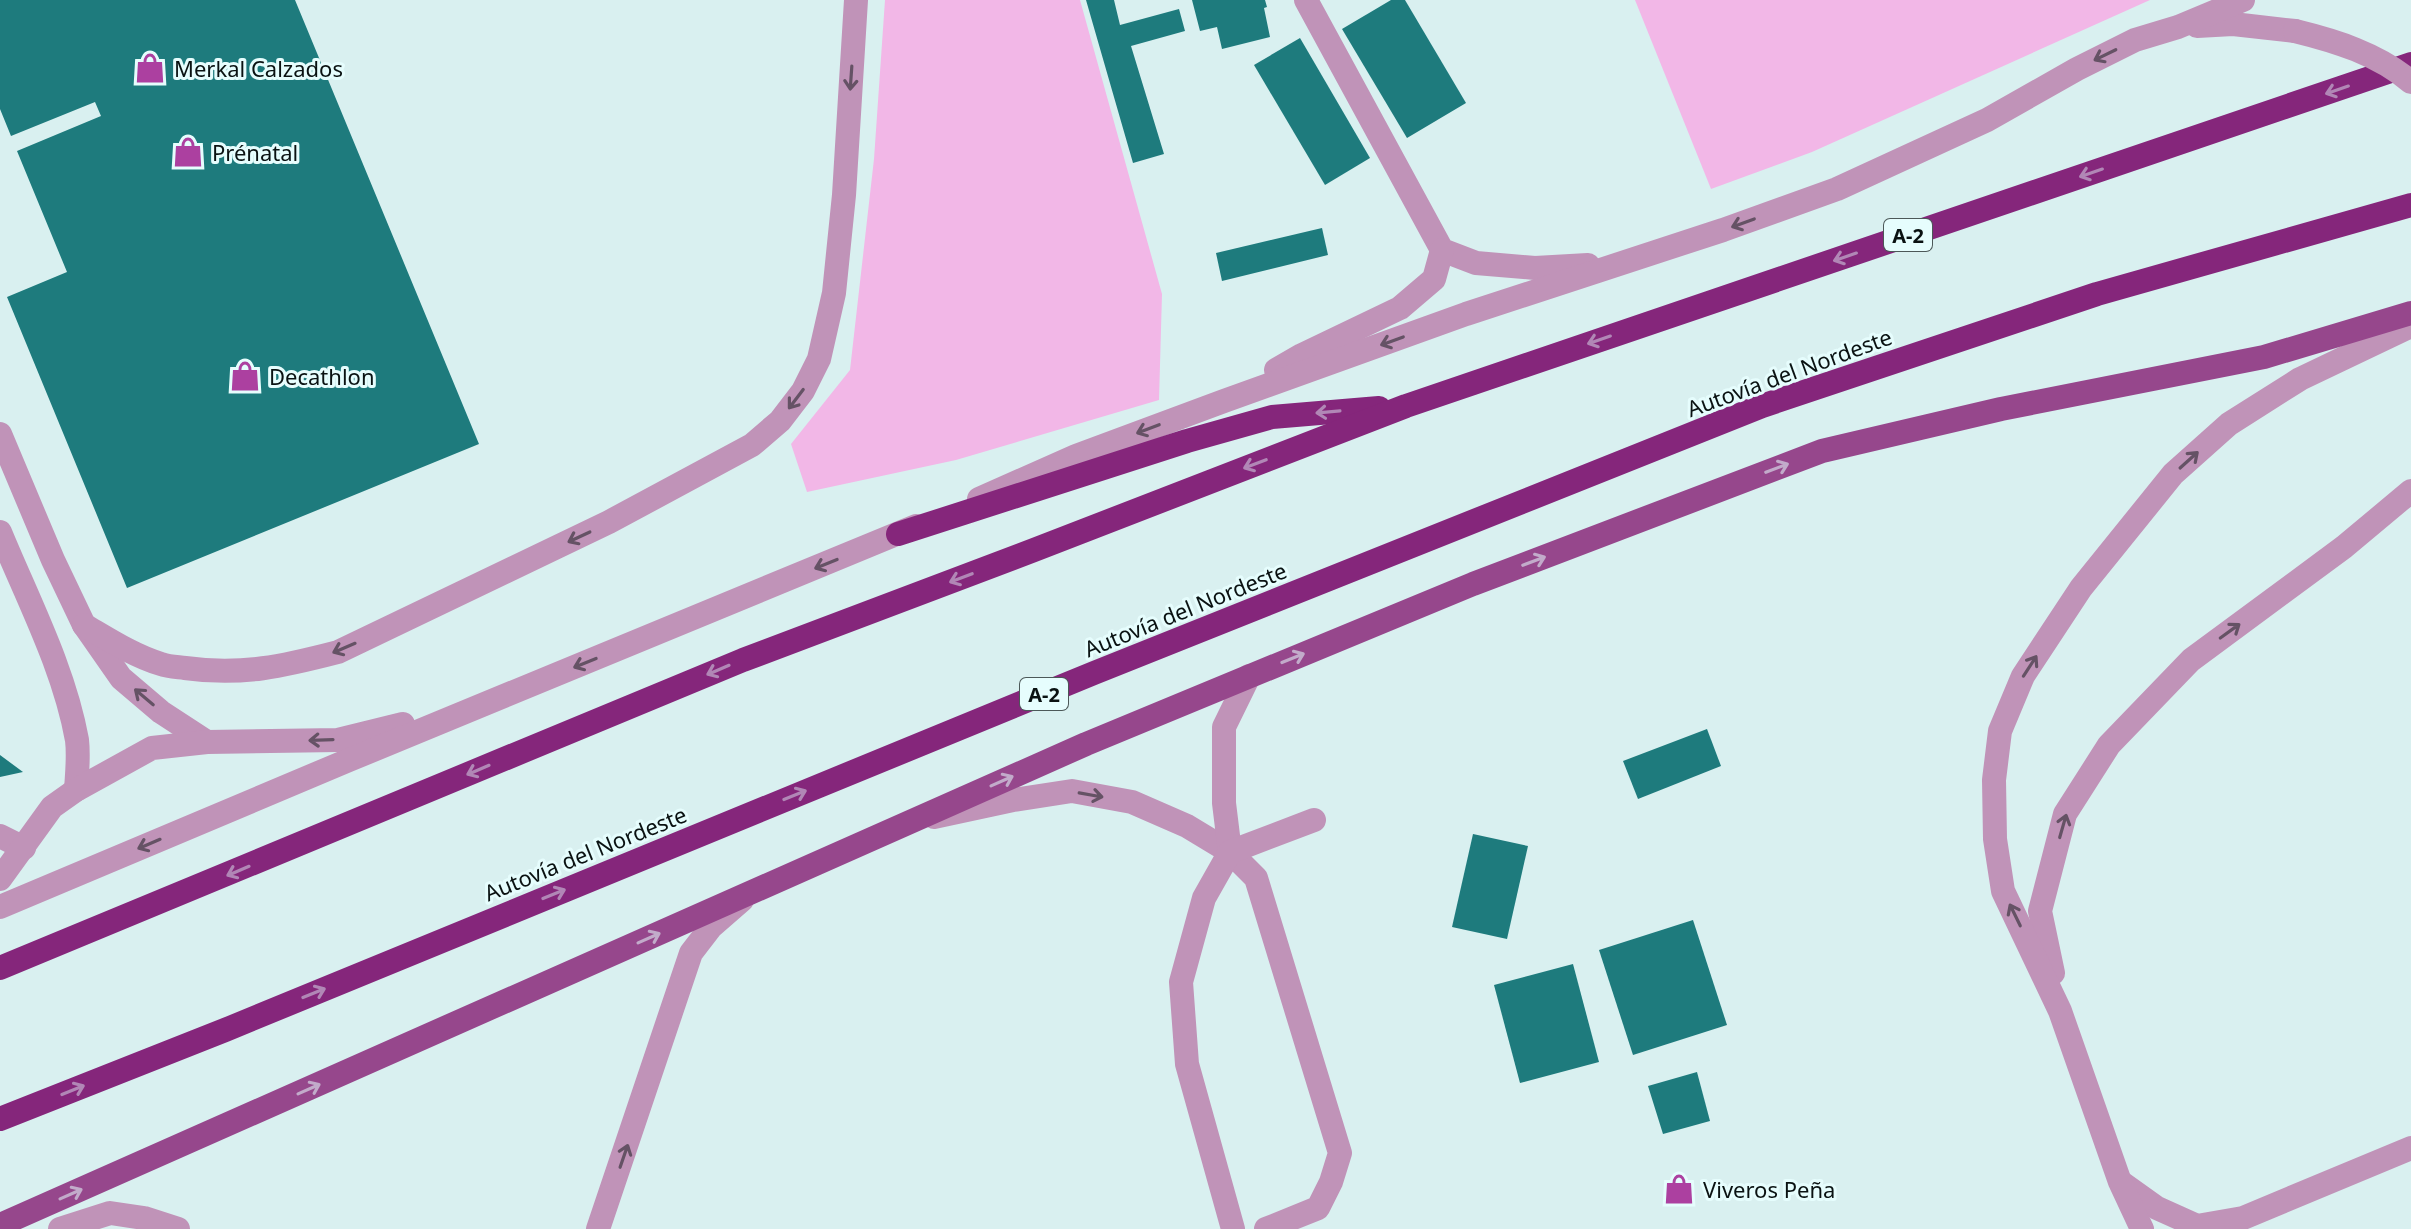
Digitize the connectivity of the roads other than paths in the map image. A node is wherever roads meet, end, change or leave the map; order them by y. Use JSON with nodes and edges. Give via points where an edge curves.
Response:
{"nodes":[{"id":1,"x":856,"y":0,"type":"edge"},
{"id":2,"x":1306,"y":0,"type":"edge"},
{"id":3,"x":2243,"y":0,"type":"edge"},
{"id":4,"x":2178,"y":27,"type":"junction"},
{"id":5,"x":2411,"y":64,"type":"edge"},
{"id":6,"x":2411,"y":82,"type":"edge"},
{"id":7,"x":2411,"y":205,"type":"edge"},
{"id":8,"x":1442,"y":250,"type":"junction"},
{"id":9,"x":1622,"y":263,"type":"junction"},
{"id":10,"x":2411,"y":313,"type":"edge"},
{"id":11,"x":2411,"y":326,"type":"edge"},
{"id":12,"x":1224,"y":401,"type":"junction"},
{"id":13,"x":1406,"y":406,"type":"junction"},
{"id":14,"x":0,"y":434,"type":"edge"},
{"id":15,"x":2411,"y":491,"type":"edge"},
{"id":16,"x":0,"y":532,"type":"edge"},
{"id":17,"x":898,"y":534,"type":"junction"},
{"id":18,"x":84,"y":625,"type":"junction"},
{"id":19,"x":1249,"y":676,"type":"junction"},
{"id":20,"x":480,"y":706,"type":"junction"},
{"id":21,"x":207,"y":742,"type":"junction"},
{"id":22,"x":76,"y":790,"type":"junction"},
{"id":23,"x":1314,"y":820,"type":"dead end"},
{"id":24,"x":904,"y":823,"type":"junction"},
{"id":25,"x":0,"y":836,"type":"edge"},
{"id":26,"x":24,"y":848,"type":"junction"},
{"id":27,"x":1230,"y":852,"type":"junction"},
{"id":28,"x":0,"y":879,"type":"edge"},
{"id":29,"x":750,"y":893,"type":"junction"},
{"id":30,"x":0,"y":907,"type":"edge"},
{"id":31,"x":0,"y":968,"type":"edge"},
{"id":32,"x":2060,"y":1011,"type":"junction"},
{"id":33,"x":0,"y":1119,"type":"edge"},
{"id":34,"x":2411,"y":1148,"type":"edge"},
{"id":35,"x":2120,"y":1182,"type":"junction"},
{"id":36,"x":0,"y":1225,"type":"edge"},
{"id":37,"x":60,"y":1229,"type":"edge"},
{"id":38,"x":178,"y":1229,"type":"edge"},
{"id":39,"x":598,"y":1229,"type":"edge"},
{"id":40,"x":1233,"y":1229,"type":"edge"},
{"id":41,"x":1266,"y":1229,"type":"edge"},
{"id":42,"x":2142,"y":1229,"type":"edge"}],
"edges":[{"from":1,"to":18,"type":"lane","one_way":true,"via":[[844,195],[827,328],[803,391],[752,445],[609,522],[338,652],[241,672],[201,670],[161,665]]},
{"from":2,"to":8,"type":"lane"},
{"from":3,"to":4,"type":"lane"},
{"from":4,"to":6,"type":"lane","bridge":true,"via":[[2233,24],[2295,31],[2333,40]]},
{"from":4,"to":9,"type":"lane","one_way":true,"via":[[2135,40],[1987,120],[1837,189]]},
{"from":5,"to":13,"type":"highway","number":"A-2","one_way":true},
{"from":33,"to":7,"type":"highway","name":"Autovía del Nordeste","number":"A-2","one_way":true,"via":[[1762,406],[2097,294]]},
{"from":8,"to":9,"type":"lane","via":[[1476,263],[1535,268]]},
{"from":8,"to":12,"type":"lane","via":[[1434,279],[1400,308],[1302,355]]},
{"from":9,"to":12,"type":"lane","one_way":true},
{"from":19,"to":10,"type":"main road","one_way":true,"via":[[1822,451],[2264,357]]},
{"from":32,"to":11,"type":"lane","one_way":true,"via":[[2003,891],[1995,839],[2000,731],[2023,676],[2081,588],[2173,474],[2229,424],[2300,379]]},
{"from":12,"to":17,"type":"lane","one_way":true,"via":[[1076,456]]},
{"from":13,"to":17,"type":"highway","one_way":true,"via":[[1272,417]]},
{"from":13,"to":31,"type":"highway","number":"A-2","one_way":true,"via":[[743,660]]},
{"from":14,"to":18,"type":"lane"},
{"from":32,"to":15,"type":"lane","one_way":true,"via":[[2040,911],[2065,814],[2109,745],[2191,660]]},
{"from":16,"to":22,"type":"lane","via":[[64,690],[77,742]]},
{"from":17,"to":20,"type":"lane","one_way":true},
{"from":21,"to":18,"type":"lane","one_way":true,"via":[[121,678]]},
{"from":24,"to":19,"type":"main road","one_way":true},
{"from":19,"to":27,"type":"lane","via":[[1224,727]]},
{"from":20,"to":21,"type":"lane","one_way":true,"via":[[338,740]]},
{"from":20,"to":30,"type":"lane","one_way":true},
{"from":21,"to":22,"type":"lane","via":[[152,748]]},
{"from":22,"to":26,"type":"lane","via":[[52,807]]},
{"from":23,"to":27,"type":"lane"},
{"from":24,"to":27,"type":"lane","one_way":true,"via":[[1072,791],[1132,802]]},
{"from":24,"to":29,"type":"main road"},
{"from":25,"to":26,"type":"lane"},
{"from":26,"to":28,"type":"lane"},
{"from":27,"to":40,"type":"lane","via":[[1204,898],[1181,982],[1187,1064]]},
{"from":27,"to":41,"type":"lane","via":[[1256,878],[1340,1153],[1318,1208]]},
{"from":36,"to":29,"type":"main road","one_way":true},
{"from":39,"to":29,"type":"lane","one_way":true,"via":[[691,953]]},
{"from":32,"to":35,"type":"lane"},
{"from":34,"to":35,"type":"lane","via":[[2243,1218],[2197,1226],[2157,1208]]},
{"from":35,"to":42,"type":"lane"},
{"from":37,"to":38,"type":"lane","via":[[110,1213]]}]}
